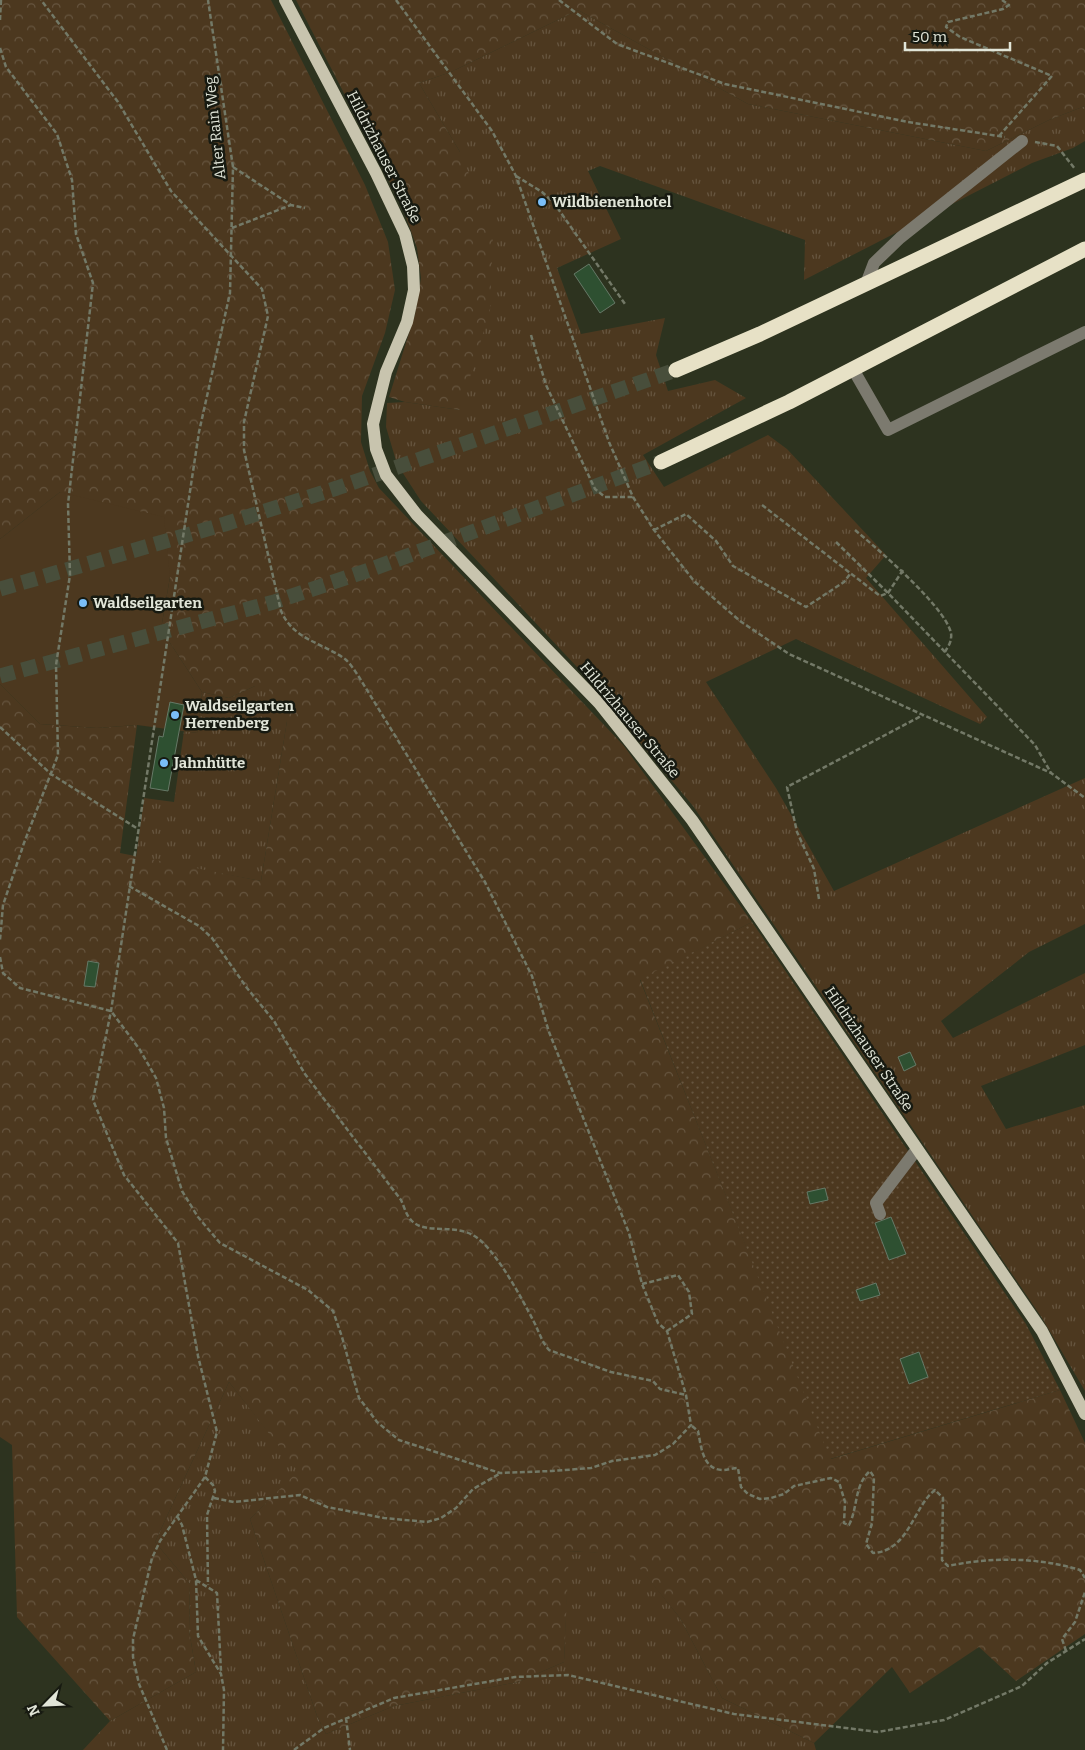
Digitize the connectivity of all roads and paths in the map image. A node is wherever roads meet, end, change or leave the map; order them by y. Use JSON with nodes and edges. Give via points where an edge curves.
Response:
{"nodes":[{"id":1,"x":1,"y":0,"type":"edge"},
{"id":2,"x":41,"y":0,"type":"edge"},
{"id":3,"x":208,"y":0,"type":"edge"},
{"id":4,"x":285,"y":0,"type":"edge"},
{"id":5,"x":559,"y":0,"type":"edge"},
{"id":6,"x":1002,"y":0,"type":"edge"},
{"id":7,"x":0,"y":20,"type":"edge"},
{"id":8,"x":0,"y":48,"type":"edge"},
{"id":9,"x":999,"y":136,"type":"junction"},
{"id":10,"x":1022,"y":141,"type":"junction"},
{"id":11,"x":233,"y":167,"type":"junction"},
{"id":12,"x":1080,"y":175,"type":"edge"},
{"id":13,"x":516,"y":176,"type":"dead end"},
{"id":14,"x":291,"y":205,"type":"junction"},
{"id":15,"x":305,"y":208,"type":"dead end"},
{"id":16,"x":231,"y":228,"type":"junction"},
{"id":17,"x":1085,"y":249,"type":"edge"},
{"id":18,"x":230,"y":254,"type":"junction"},
{"id":19,"x":866,"y":284,"type":"junction"},
{"id":20,"x":625,"y":304,"type":"dead end"},
{"id":21,"x":1085,"y":332,"type":"edge"},
{"id":22,"x":531,"y":334,"type":"dead end"},
{"id":23,"x":853,"y":369,"type":"junction"},
{"id":24,"x":676,"y":370,"type":"tunnel mouth"},
{"id":25,"x":661,"y":462,"type":"tunnel mouth"},
{"id":26,"x":633,"y":497,"type":"dead end"},
{"id":27,"x":762,"y":505,"type":"dead end"},
{"id":28,"x":654,"y":530,"type":"dead end"},
{"id":29,"x":855,"y":530,"type":"dead end"},
{"id":30,"x":836,"y":542,"type":"dead end"},
{"id":31,"x":903,"y":570,"type":"junction"},
{"id":32,"x":850,"y":574,"type":"junction"},
{"id":33,"x":888,"y":593,"type":"junction"},
{"id":34,"x":945,"y":652,"type":"junction"},
{"id":35,"x":923,"y":715,"type":"dead end"},
{"id":36,"x":0,"y":726,"type":"edge"},
{"id":37,"x":1051,"y":773,"type":"dead end"},
{"id":38,"x":51,"y":774,"type":"junction"},
{"id":39,"x":138,"y":829,"type":"junction"},
{"id":40,"x":129,"y":886,"type":"junction"},
{"id":41,"x":819,"y":899,"type":"dead end"},
{"id":42,"x":0,"y":940,"type":"edge"},
{"id":43,"x":0,"y":957,"type":"edge"},
{"id":44,"x":2,"y":972,"type":"edge"},
{"id":45,"x":111,"y":1011,"type":"junction"},
{"id":46,"x":917,"y":1149,"type":"junction"},
{"id":47,"x":880,"y":1214,"type":"dead end"},
{"id":48,"x":642,"y":1284,"type":"junction"},
{"id":49,"x":667,"y":1331,"type":"junction"},
{"id":50,"x":686,"y":1395,"type":"junction"},
{"id":51,"x":1085,"y":1414,"type":"edge"},
{"id":52,"x":691,"y":1425,"type":"junction"},
{"id":53,"x":500,"y":1474,"type":"junction"},
{"id":54,"x":205,"y":1477,"type":"junction"},
{"id":55,"x":214,"y":1498,"type":"junction"},
{"id":56,"x":177,"y":1516,"type":"junction"},
{"id":57,"x":1085,"y":1578,"type":"edge"},
{"id":58,"x":196,"y":1580,"type":"junction"},
{"id":59,"x":208,"y":1585,"type":"junction"},
{"id":60,"x":1085,"y":1592,"type":"edge"},
{"id":61,"x":1085,"y":1639,"type":"edge"},
{"id":62,"x":1066,"y":1651,"type":"junction"},
{"id":63,"x":221,"y":1674,"type":"junction"},
{"id":64,"x":346,"y":1718,"type":"junction"},
{"id":65,"x":167,"y":1750,"type":"edge"},
{"id":66,"x":223,"y":1750,"type":"edge"},
{"id":67,"x":294,"y":1750,"type":"edge"},
{"id":68,"x":350,"y":1750,"type":"edge"}],
"edges":[{"from":1,"to":7,"type":"path"},
{"from":2,"to":18,"type":"path","via":[[118,102],[171,191]]},
{"from":3,"to":11,"type":"path","name":"Alter Rain Weg"},
{"from":4,"to":46,"type":"main road","name":"Hildrizhauser Straße","via":[[376,173],[405,234],[413,266],[414,290],[407,322],[386,372],[373,424],[376,449],[386,475],[417,515],[599,704],[692,820]]},
{"from":5,"to":9,"type":"path","via":[[617,44],[725,84],[908,122]]},
{"from":6,"to":9,"type":"path","via":[[1009,5],[1004,10],[948,22],[946,27],[960,37],[1052,76]]},
{"from":8,"to":38,"type":"path","via":[[6,67],[57,134],[72,180],[76,234],[93,283],[68,504],[70,575],[56,665],[58,755]]},
{"from":9,"to":10,"type":"path"},
{"from":10,"to":12,"type":"path","via":[[1057,146]]},
{"from":10,"to":19,"type":"lane","via":[[900,238],[874,263]]},
{"from":11,"to":14,"type":"path"},
{"from":11,"to":16,"type":"path","name":"Alter Rain Weg"},
{"from":12,"to":19,"type":"highway","via":[[1034,205]]},
{"from":13,"to":20,"type":"path","via":[[554,203]]},
{"from":14,"to":15,"type":"path"},
{"from":14,"to":16,"type":"path"},
{"from":16,"to":18,"type":"path","name":"Alter Rain Weg"},
{"from":17,"to":23,"type":"highway"},
{"from":18,"to":39,"type":"path","name":"Alter Rain Weg","via":[[230,293],[199,432]]},
{"from":18,"to":48,"type":"path","via":[[262,289],[268,316],[244,422],[244,450],[272,566],[276,596],[286,622],[304,638],[346,659],[485,882],[532,976],[549,1032],[629,1233]]},
{"from":19,"to":24,"type":"highway"},
{"from":21,"to":23,"type":"lane","via":[[888,430]]},
{"from":22,"to":26,"type":"path","via":[[546,385],[595,489],[605,497]]},
{"from":23,"to":25,"type":"highway"},
{"from":27,"to":32,"type":"path"},
{"from":28,"to":32,"type":"path","via":[[686,514],[716,541],[733,566],[806,608],[844,582]]},
{"from":29,"to":31,"type":"path"},
{"from":30,"to":33,"type":"path"},
{"from":31,"to":33,"type":"path"},
{"from":31,"to":34,"type":"path","via":[[949,625],[952,638]]},
{"from":32,"to":33,"type":"path","via":[[880,596]]},
{"from":33,"to":34,"type":"path"},
{"from":34,"to":37,"type":"path","via":[[1035,745]]},
{"from":35,"to":41,"type":"path","via":[[788,788],[797,832],[814,869]]},
{"from":36,"to":38,"type":"path"},
{"from":38,"to":39,"type":"path"},
{"from":38,"to":42,"type":"path","via":[[3,905]]},
{"from":39,"to":40,"type":"path","name":"Alter Rain Weg"},
{"from":40,"to":45,"type":"path","name":"Alter Rain Weg"},
{"from":40,"to":50,"type":"path","via":[[193,922],[212,938],[246,988],[274,1021],[305,1074],[401,1200],[409,1218],[416,1225],[430,1229],[454,1228],[469,1232],[480,1240],[494,1255],[549,1350],[611,1372],[653,1381],[660,1389]]},
{"from":43,"to":44,"type":"path"},
{"from":44,"to":45,"type":"path","via":[[20,988]]},
{"from":45,"to":53,"type":"path","via":[[156,1078],[164,1108],[166,1138],[182,1191],[198,1217],[220,1242],[308,1290],[333,1311],[359,1398],[377,1422],[399,1440]]},
{"from":45,"to":54,"type":"path","name":"Alter Rain Weg","via":[[93,1100],[124,1175],[178,1243],[198,1356],[217,1432]]},
{"from":46,"to":47,"type":"lane","via":[[876,1203]]},
{"from":46,"to":51,"type":"main road","name":"Hildrizhauser Straße","via":[[1042,1331]]},
{"from":48,"to":49,"type":"path","via":[[658,1323]]},
{"from":48,"to":49,"type":"path","via":[[678,1275],[689,1292],[692,1314]]},
{"from":49,"to":50,"type":"path"},
{"from":50,"to":52,"type":"path"},
{"from":52,"to":53,"type":"path","via":[[673,1444],[655,1455],[612,1461],[591,1468]]},
{"from":52,"to":57,"type":"path","via":[[698,1431],[702,1453],[709,1464],[722,1470],[738,1468],[741,1487],[760,1499],[820,1480],[831,1478],[839,1482],[845,1502],[844,1523],[849,1525],[854,1516],[857,1492],[870,1471],[874,1477],[872,1523],[866,1544],[873,1553],[895,1544],[912,1526],[926,1497],[936,1490],[943,1498],[942,1560],[948,1566],[980,1560],[1030,1561],[1080,1570]]},
{"from":53,"to":55,"type":"path","via":[[473,1490],[441,1518],[426,1522],[327,1507],[300,1495],[234,1502]]},
{"from":54,"to":55,"type":"path","via":[[213,1485]]},
{"from":54,"to":56,"type":"path"},
{"from":55,"to":59,"type":"path","via":[[207,1515]]},
{"from":56,"to":58,"type":"path"},
{"from":56,"to":65,"type":"path","via":[[152,1558],[133,1639],[139,1684]]},
{"from":58,"to":59,"type":"path"},
{"from":58,"to":63,"type":"path","via":[[198,1636]]},
{"from":59,"to":63,"type":"path","via":[[216,1593]]},
{"from":60,"to":62,"type":"path","via":[[1075,1622],[1062,1639]]},
{"from":61,"to":62,"type":"path"},
{"from":62,"to":64,"type":"path","via":[[1022,1686],[944,1720],[878,1732],[734,1714],[568,1675],[515,1677],[394,1698]]},
{"from":63,"to":66,"type":"path","via":[[224,1690]]},
{"from":64,"to":67,"type":"path","via":[[324,1728]]},
{"from":64,"to":68,"type":"path"}]}
